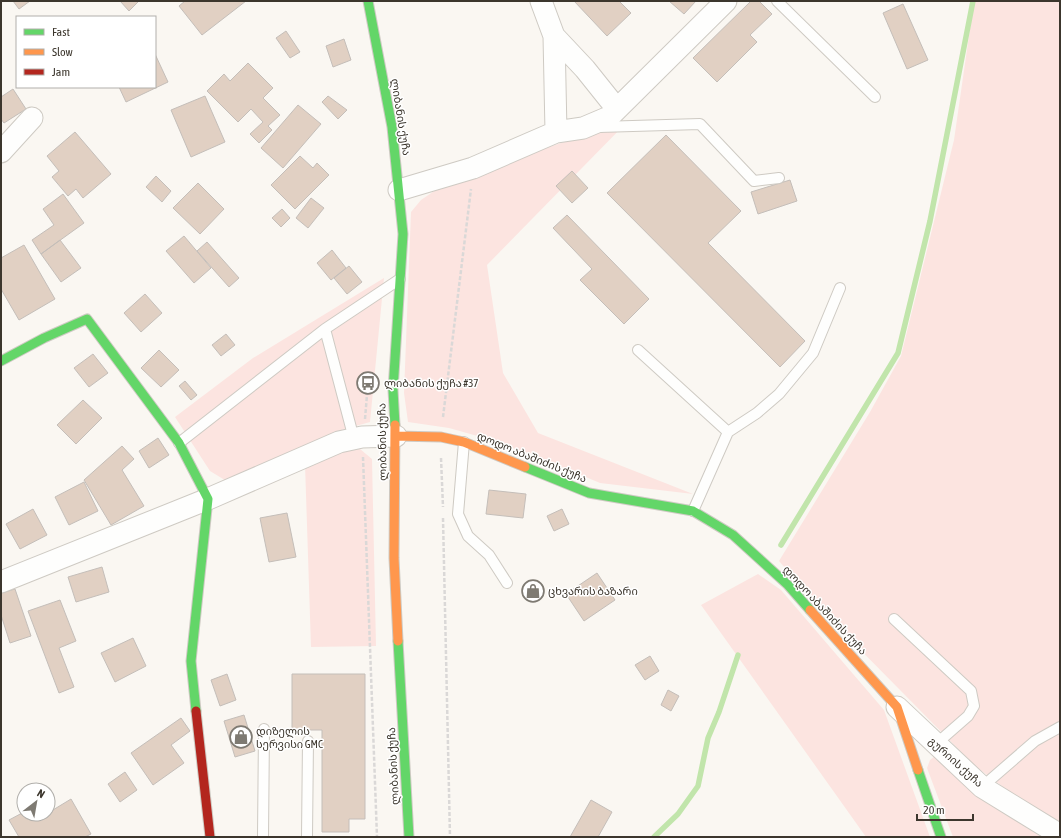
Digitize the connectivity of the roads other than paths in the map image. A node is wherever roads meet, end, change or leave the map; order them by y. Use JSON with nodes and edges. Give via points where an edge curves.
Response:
{"nodes":[{"id":1,"x":368,"y":1,"type":"edge"},
{"id":2,"x":541,"y":1,"type":"edge"},
{"id":3,"x":726,"y":1,"type":"edge"},
{"id":4,"x":777,"y":1,"type":"edge"},
{"id":5,"x":554,"y":36,"type":"junction"},
{"id":6,"x":875,"y":97,"type":"dead end"},
{"id":7,"x":617,"y":109,"type":"junction"},
{"id":8,"x":32,"y":118,"type":"dead end"},
{"id":9,"x":583,"y":128,"type":"junction"},
{"id":10,"x":556,"y":132,"type":"junction"},
{"id":11,"x":1,"y":152,"type":"edge"},
{"id":12,"x":779,"y":178,"type":"dead end"},
{"id":13,"x":399,"y":190,"type":"junction"},
{"id":14,"x":400,"y":279,"type":"junction"},
{"id":15,"x":840,"y":288,"type":"dead end"},
{"id":16,"x":325,"y":329,"type":"junction"},
{"id":17,"x":638,"y":350,"type":"dead end"},
{"id":18,"x":1,"y":361,"type":"edge"},
{"id":19,"x":728,"y":432,"type":"junction"},
{"id":20,"x":396,"y":436,"type":"junction"},
{"id":21,"x":359,"y":438,"type":"junction"},
{"id":22,"x":464,"y":442,"type":"junction"},
{"id":23,"x":179,"y":443,"type":"junction"},
{"id":24,"x":208,"y":500,"type":"junction"},
{"id":25,"x":693,"y":511,"type":"junction"},
{"id":26,"x":1,"y":582,"type":"edge"},
{"id":27,"x":507,"y":583,"type":"dead end"},
{"id":28,"x":894,"y":619,"type":"dead end"},
{"id":29,"x":897,"y":707,"type":"junction"},
{"id":30,"x":1060,"y":727,"type":"edge"},
{"id":31,"x":264,"y":730,"type":"dead end"},
{"id":32,"x":308,"y":741,"type":"dead end"},
{"id":33,"x":936,"y":744,"type":"junction"},
{"id":34,"x":982,"y":787,"type":"junction"},
{"id":35,"x":1060,"y":835,"type":"edge"},
{"id":36,"x":210,"y":837,"type":"edge"},
{"id":37,"x":264,"y":837,"type":"edge"},
{"id":38,"x":308,"y":837,"type":"edge"},
{"id":39,"x":409,"y":837,"type":"edge"},
{"id":40,"x":941,"y":837,"type":"edge"}],
"edges":[{"from":1,"to":13,"type":"street","name":"ლიბანის ქუჩა","via":[[392,127]]},
{"from":2,"to":5,"type":"street"},
{"from":3,"to":7,"type":"street"},
{"from":4,"to":6,"type":"lane"},
{"from":5,"to":7,"type":"street"},
{"from":5,"to":10,"type":"street"},
{"from":7,"to":9,"type":"street","via":[[609,117]]},
{"from":8,"to":11,"type":"street"},
{"from":9,"to":10,"type":"street"},
{"from":9,"to":12,"type":"lane","via":[[700,124],[754,181]]},
{"from":10,"to":13,"type":"street","via":[[473,168]]},
{"from":13,"to":14,"type":"street","name":"ლიბანის ქუჩა","via":[[403,234]]},
{"from":14,"to":16,"type":"lane"},
{"from":14,"to":20,"type":"street","name":"ლიბანის ქუჩა","via":[[393,390]]},
{"from":15,"to":19,"type":"lane","via":[[813,353],[779,394],[757,413]]},
{"from":16,"to":21,"type":"lane"},
{"from":16,"to":23,"type":"lane"},
{"from":17,"to":19,"type":"lane"},
{"from":18,"to":23,"type":"street","via":[[87,319]]},
{"from":19,"to":25,"type":"lane"},
{"from":20,"to":21,"type":"street"},
{"from":20,"to":22,"type":"street","name":"დოდო აბაშიძის ქუჩა","via":[[441,437]]},
{"from":20,"to":39,"type":"street","name":"ლიბანის ქუჩა","via":[[394,558]]},
{"from":21,"to":24,"type":"street","via":[[339,442]]},
{"from":22,"to":25,"type":"street","name":"დოდო აბაშიძის ქუჩა","via":[[589,493]]},
{"from":22,"to":27,"type":"lane","via":[[458,514],[468,536],[489,555]]},
{"from":23,"to":24,"type":"street"},
{"from":24,"to":26,"type":"street"},
{"from":24,"to":36,"type":"street","via":[[191,661]]},
{"from":25,"to":29,"type":"street","name":"დოდო აბაშიძის ქუჩა","via":[[733,535],[788,585]]},
{"from":28,"to":33,"type":"lane","via":[[971,691],[974,706],[968,716]]},
{"from":29,"to":33,"type":"street","name":"გურიის ქუჩა"},
{"from":29,"to":40,"type":"street","name":"დოდო აბაშიძის ქუჩა"},
{"from":30,"to":34,"type":"lane","via":[[1035,741]]},
{"from":31,"to":37,"type":"lane"},
{"from":32,"to":38,"type":"lane"},
{"from":33,"to":34,"type":"street","name":"გურიის ქუჩა"},
{"from":34,"to":35,"type":"street","name":"გურიის ქუჩა"}]}
